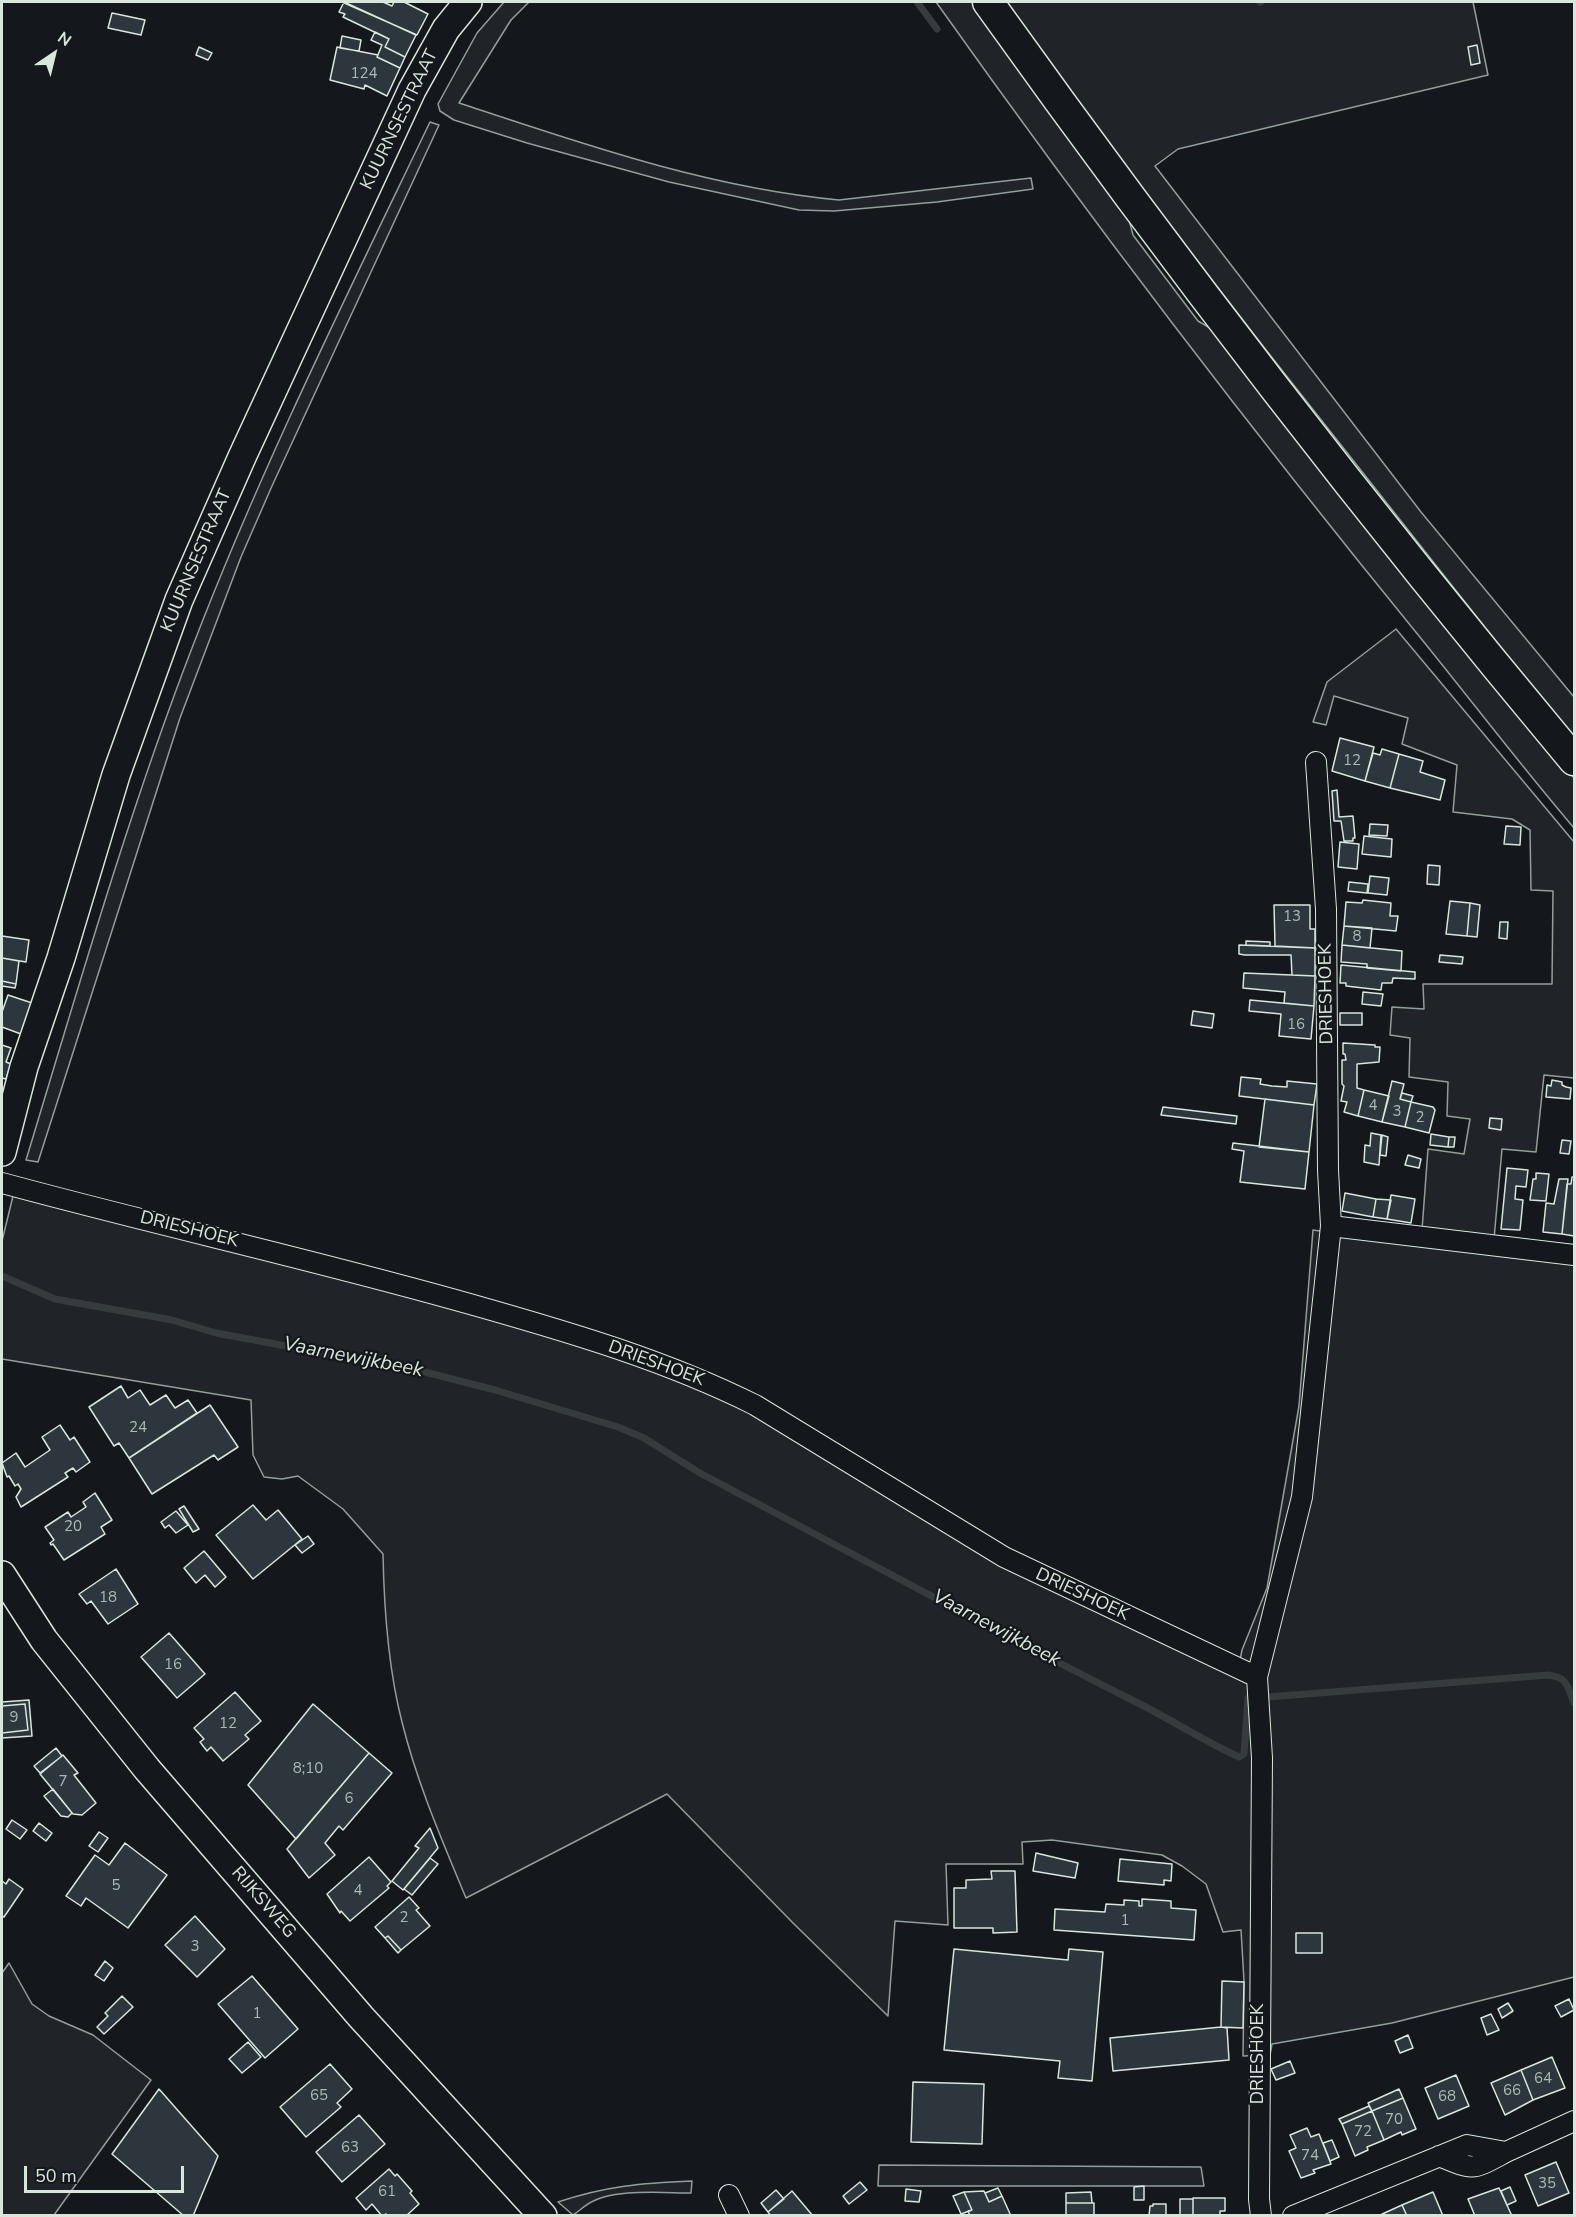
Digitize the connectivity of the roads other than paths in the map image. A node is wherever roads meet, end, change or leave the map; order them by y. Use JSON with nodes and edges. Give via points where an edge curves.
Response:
{"nodes":[{"id":1,"x":468,"y":2,"type":"edge"},
{"id":2,"x":987,"y":2,"type":"edge"},
{"id":3,"x":1575,"y":760,"type":"edge"},
{"id":4,"x":1316,"y":762,"type":"dead end"},
{"id":5,"x":2,"y":1152,"type":"edge"},
{"id":6,"x":2,"y":1183,"type":"edge"},
{"id":7,"x":1331,"y":1226,"type":"junction"},
{"id":8,"x":1575,"y":1256,"type":"edge"},
{"id":9,"x":2,"y":1575,"type":"edge"},
{"id":10,"x":1257,"y":1677,"type":"junction"},
{"id":11,"x":1575,"y":2121,"type":"edge"},
{"id":12,"x":729,"y":2195,"type":"dead end"},
{"id":13,"x":543,"y":2216,"type":"edge"},
{"id":14,"x":738,"y":2216,"type":"edge"},
{"id":15,"x":1261,"y":2216,"type":"edge"},
{"id":16,"x":1293,"y":2216,"type":"edge"}],
"edges":[{"from":1,"to":5,"type":"street","name":"KUURNSESTRAAT","via":[[446,29],[412,90],[178,600],[116,775],[24,1067]]},
{"from":2,"to":3,"type":"main road","via":[[1278,391]]},
{"from":4,"to":7,"type":"street","name":"DRIESHOEK","via":[[1326,909]]},
{"from":6,"to":10,"type":"street","name":"DRIESHOEK","via":[[386,1280],[564,1331],[674,1368],[755,1405],[1004,1557]]},
{"from":7,"to":8,"type":"street"},
{"from":7,"to":10,"type":"street","name":"DRIESHOEK","via":[[1302,1497]]},
{"from":9,"to":13,"type":"street","name":"RIJKSWEG","via":[[44,1640],[147,1769],[361,2017]]},
{"from":10,"to":15,"type":"street","name":"DRIESHOEK","via":[[1262,1758]]},
{"from":11,"to":16,"type":"street","via":[[1506,2152],[1467,2145]]},
{"from":12,"to":14,"type":"street"}]}
